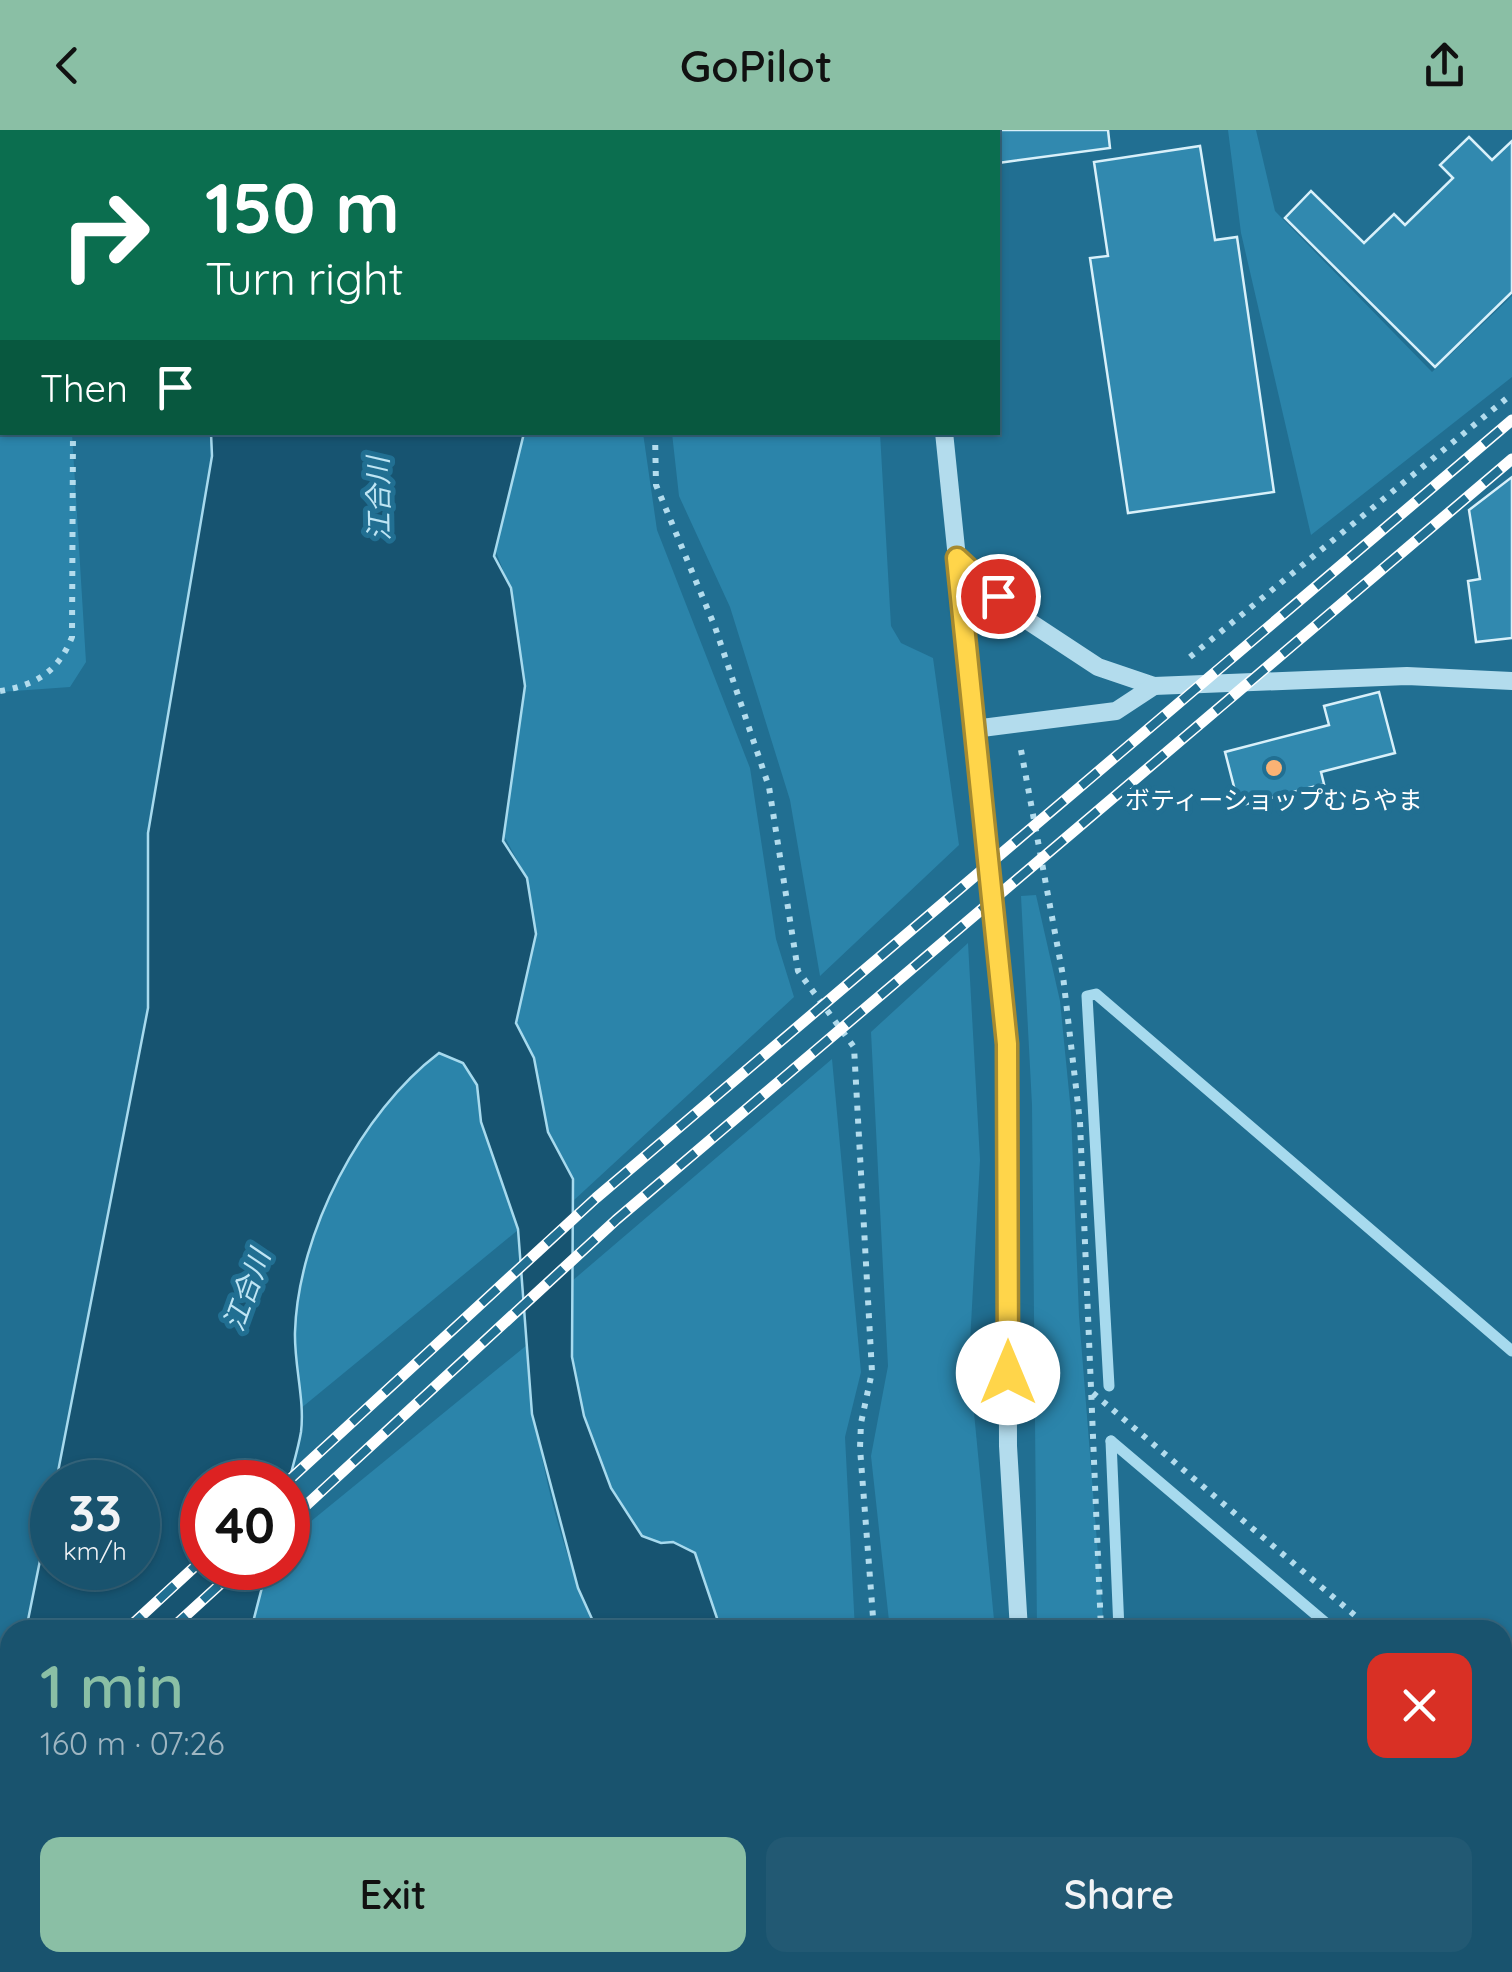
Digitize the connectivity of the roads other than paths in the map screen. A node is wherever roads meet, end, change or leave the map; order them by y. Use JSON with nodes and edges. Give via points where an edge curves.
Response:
{"nodes":[{"id":1,"x":944,"y":435,"type":"edge"},
{"id":2,"x":957,"y":558,"type":"junction"},
{"id":3,"x":1512,"y":681,"type":"edge"},
{"id":4,"x":1154,"y":686,"type":"junction"},
{"id":5,"x":974,"y":729,"type":"junction"},
{"id":6,"x":1018,"y":1620,"type":"edge"}],
"edges":[{"from":1,"to":2,"type":"street"},
{"from":2,"to":4,"type":"street","via":[[1019,615],[1098,667]]},
{"from":2,"to":5,"type":"street"},
{"from":3,"to":4,"type":"street","via":[[1408,676]]},
{"from":4,"to":5,"type":"street","via":[[1116,711]]},
{"from":5,"to":6,"type":"street","via":[[1007,1044],[1008,1446]]}]}
